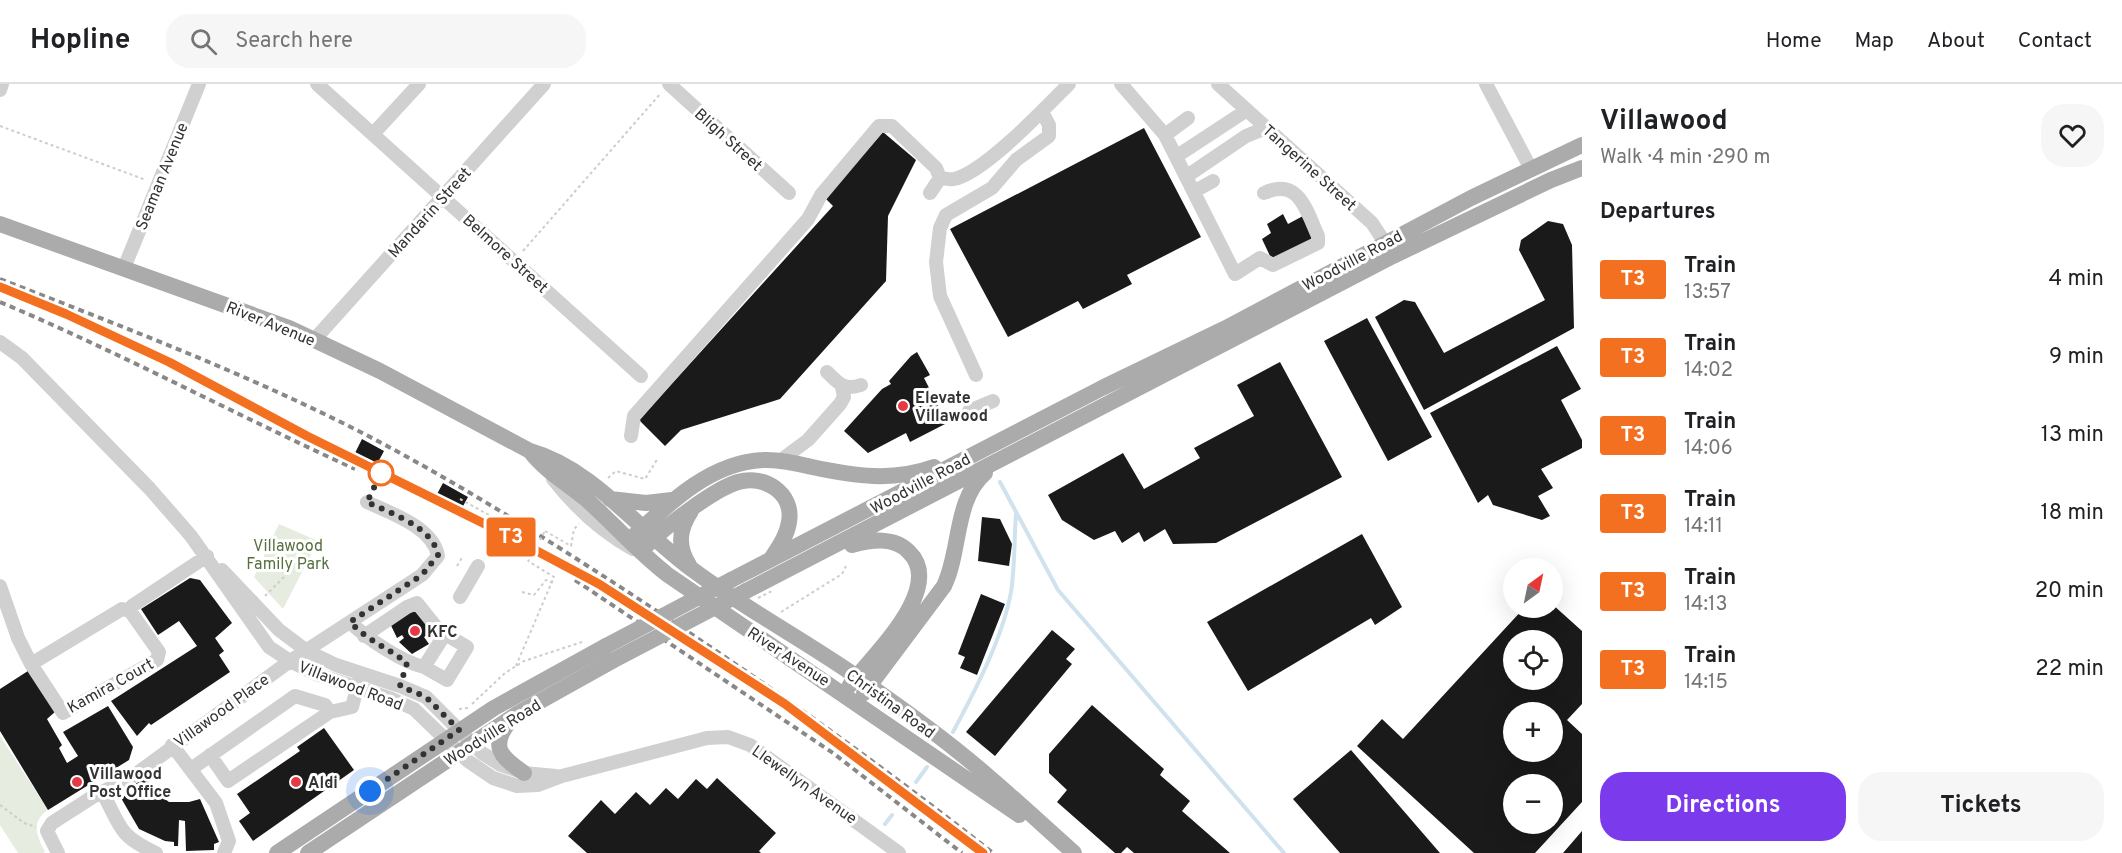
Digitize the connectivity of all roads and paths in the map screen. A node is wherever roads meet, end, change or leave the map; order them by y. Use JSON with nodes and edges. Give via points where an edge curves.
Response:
{"nodes":[{"id":1,"x":2,"y":84,"type":"edge"},
{"id":2,"x":199,"y":84,"type":"edge"},
{"id":3,"x":317,"y":84,"type":"edge"},
{"id":4,"x":419,"y":84,"type":"edge"},
{"id":5,"x":544,"y":84,"type":"edge"},
{"id":6,"x":669,"y":84,"type":"edge"},
{"id":7,"x":1069,"y":84,"type":"edge"},
{"id":8,"x":1121,"y":84,"type":"edge"},
{"id":9,"x":1218,"y":84,"type":"edge"},
{"id":10,"x":1486,"y":84,"type":"edge"},
{"id":11,"x":0,"y":90,"type":"edge"},
{"id":12,"x":1247,"y":110,"type":"junction"},
{"id":13,"x":1042,"y":112,"type":"junction"},
{"id":14,"x":1188,"y":118,"type":"dead end"},
{"id":15,"x":0,"y":126,"type":"edge"},
{"id":16,"x":1266,"y":128,"type":"junction"},
{"id":17,"x":373,"y":134,"type":"junction"},
{"id":18,"x":1165,"y":135,"type":"junction"},
{"id":19,"x":1582,"y":145,"type":"edge"},
{"id":20,"x":1177,"y":156,"type":"junction"},
{"id":21,"x":1582,"y":168,"type":"edge"},
{"id":22,"x":1531,"y":169,"type":"junction"},
{"id":23,"x":1186,"y":176,"type":"junction"},
{"id":24,"x":940,"y":178,"type":"junction"},
{"id":25,"x":1213,"y":181,"type":"dead end"},
{"id":26,"x":158,"y":184,"type":"junction"},
{"id":27,"x":1195,"y":191,"type":"junction"},
{"id":28,"x":930,"y":193,"type":"dead end"},
{"id":29,"x":1264,"y":193,"type":"dead end"},
{"id":30,"x":789,"y":194,"type":"dead end"},
{"id":31,"x":444,"y":196,"type":"junction"},
{"id":32,"x":0,"y":224,"type":"edge"},
{"id":33,"x":1390,"y":249,"type":"junction"},
{"id":34,"x":514,"y":261,"type":"junction"},
{"id":35,"x":124,"y":268,"type":"junction"},
{"id":36,"x":314,"y":340,"type":"junction"},
{"id":37,"x":0,"y":342,"type":"edge"},
{"id":38,"x":826,"y":372,"type":"dead end"},
{"id":39,"x":976,"y":375,"type":"dead end"},
{"id":40,"x":641,"y":376,"type":"dead end"},
{"id":41,"x":861,"y":385,"type":"dead end"},
{"id":42,"x":842,"y":387,"type":"junction"},
{"id":43,"x":993,"y":401,"type":"dead end"},
{"id":44,"x":969,"y":411,"type":"dead end"},
{"id":45,"x":631,"y":435,"type":"dead end"},
{"id":46,"x":530,"y":451,"type":"junction"},
{"id":47,"x":978,"y":452,"type":"junction"},
{"id":48,"x":658,"y":458,"type":"dead end"},
{"id":49,"x":782,"y":460,"type":"junction"},
{"id":50,"x":994,"y":464,"type":"junction"},
{"id":51,"x":608,"y":479,"type":"dead end"},
{"id":52,"x":460,"y":499,"type":"dead end"},
{"id":53,"x":609,"y":499,"type":"junction"},
{"id":54,"x":672,"y":500,"type":"junction"},
{"id":55,"x":367,"y":502,"type":"dead end"},
{"id":56,"x":692,"y":510,"type":"junction"},
{"id":57,"x":647,"y":534,"type":"junction"},
{"id":58,"x":538,"y":542,"type":"junction"},
{"id":59,"x":571,"y":546,"type":"dead end"},
{"id":60,"x":634,"y":547,"type":"junction"},
{"id":61,"x":823,"y":552,"type":"junction"},
{"id":62,"x":207,"y":556,"type":"junction"},
{"id":63,"x":463,"y":556,"type":"dead end"},
{"id":64,"x":770,"y":560,"type":"junction"},
{"id":65,"x":457,"y":566,"type":"dead end"},
{"id":66,"x":478,"y":566,"type":"dead end"},
{"id":67,"x":693,"y":571,"type":"junction"},
{"id":68,"x":288,"y":573,"type":"dead end"},
{"id":69,"x":553,"y":583,"type":"junction"},
{"id":70,"x":0,"y":586,"type":"edge"},
{"id":71,"x":522,"y":592,"type":"dead end"},
{"id":72,"x":460,"y":597,"type":"dead end"},
{"id":73,"x":263,"y":598,"type":"dead end"},
{"id":74,"x":130,"y":611,"type":"junction"},
{"id":75,"x":350,"y":622,"type":"junction"},
{"id":76,"x":445,"y":634,"type":"junction"},
{"id":77,"x":364,"y":636,"type":"junction"},
{"id":78,"x":587,"y":640,"type":"dead end"},
{"id":79,"x":307,"y":651,"type":"junction"},
{"id":80,"x":609,"y":654,"type":"junction"},
{"id":81,"x":290,"y":662,"type":"junction"},
{"id":82,"x":407,"y":663,"type":"junction"},
{"id":83,"x":31,"y":664,"type":"junction"},
{"id":84,"x":516,"y":666,"type":"junction"},
{"id":85,"x":424,"y":667,"type":"junction"},
{"id":86,"x":361,"y":673,"type":"junction"},
{"id":87,"x":863,"y":681,"type":"junction"},
{"id":88,"x":400,"y":686,"type":"junction"},
{"id":89,"x":356,"y":688,"type":"junction"},
{"id":90,"x":851,"y":698,"type":"junction"},
{"id":91,"x":459,"y":709,"type":"dead end"},
{"id":92,"x":330,"y":712,"type":"junction"},
{"id":93,"x":517,"y":714,"type":"junction"},
{"id":94,"x":453,"y":735,"type":"junction"},
{"id":95,"x":172,"y":745,"type":"junction"},
{"id":96,"x":465,"y":747,"type":"junction"},
{"id":97,"x":210,"y":755,"type":"junction"},
{"id":98,"x":191,"y":769,"type":"junction"},
{"id":99,"x":524,"y":773,"type":"junction"},
{"id":100,"x":562,"y":776,"type":"junction"},
{"id":101,"x":103,"y":793,"type":"junction"},
{"id":102,"x":0,"y":805,"type":"edge"},
{"id":103,"x":47,"y":831,"type":"junction"},
{"id":104,"x":1069,"y":848,"type":"edge"},
{"id":105,"x":58,"y":853,"type":"edge"},
{"id":106,"x":156,"y":853,"type":"edge"},
{"id":107,"x":224,"y":853,"type":"edge"},
{"id":108,"x":276,"y":853,"type":"edge"},
{"id":109,"x":308,"y":853,"type":"edge"},
{"id":110,"x":899,"y":853,"type":"edge"}],
"edges":[{"from":1,"to":11,"type":"street"},
{"from":2,"to":26,"type":"street","name":"Seaman Avenue"},
{"from":3,"to":17,"type":"street","name":"Belmore Street"},
{"from":4,"to":17,"type":"street"},
{"from":5,"to":31,"type":"street","name":"Mandarin Street"},
{"from":6,"to":30,"type":"street","name":"Bligh Street"},
{"from":6,"to":34,"type":"path"},
{"from":7,"to":13,"type":"street"},
{"from":8,"to":18,"type":"street"},
{"from":9,"to":12,"type":"street","name":"Tangerine Street"},
{"from":10,"to":22,"type":"street"},
{"from":12,"to":16,"type":"street","name":"Tangerine Street"},
{"from":12,"to":20,"type":"street"},
{"from":13,"to":24,"type":"street","via":[[978,167],[953,180]]},
{"from":13,"to":39,"type":"street","via":[[1049,124],[1049,136],[1016,160],[992,188],[946,215],[939,228],[936,262],[940,296]]},
{"from":14,"to":18,"type":"street"},
{"from":15,"to":26,"type":"path"},
{"from":16,"to":23,"type":"street","via":[[1238,141]]},
{"from":16,"to":33,"type":"street","name":"Tangerine Street","via":[[1372,223]]},
{"from":17,"to":31,"type":"street","name":"Belmore Street"},
{"from":18,"to":20,"type":"street"},
{"from":19,"to":22,"type":"main road","name":"Woodville Road"},
{"from":20,"to":23,"type":"street"},
{"from":21,"to":33,"type":"main road","name":"Woodville Road"},
{"from":22,"to":33,"type":"main road","name":"Woodville Road"},
{"from":23,"to":27,"type":"street"},
{"from":24,"to":28,"type":"street"},
{"from":24,"to":45,"type":"street","via":[[936,168],[892,126],[879,126],[821,195],[808,219],[634,416]]},
{"from":25,"to":27,"type":"street"},
{"from":26,"to":35,"type":"street","name":"Seaman Avenue"},
{"from":27,"to":29,"type":"street","via":[[1235,274],[1260,258],[1273,265],[1318,243],[1298,196],[1286,188]]},
{"from":31,"to":34,"type":"street","name":"Belmore Street"},
{"from":31,"to":36,"type":"street","name":"Mandarin Street"},
{"from":32,"to":35,"type":"main road","name":"River Avenue"},
{"from":33,"to":47,"type":"main road","name":"Woodville Road"},
{"from":33,"to":50,"type":"main road","name":"Woodville Road"},
{"from":34,"to":40,"type":"street","name":"Belmore Street"},
{"from":35,"to":36,"type":"main road","name":"River Avenue"},
{"from":36,"to":46,"type":"main road","name":"River Avenue"},
{"from":37,"to":62,"type":"street","name":"Villawood Road","via":[[22,358],[134,472]]},
{"from":38,"to":42,"type":"street"},
{"from":41,"to":42,"type":"street"},
{"from":42,"to":49,"type":"street","via":[[844,397],[840,404],[808,440]]},
{"from":43,"to":44,"type":"street"},
{"from":46,"to":53,"type":"main road","name":"River Avenue","via":[[555,460]]},
{"from":46,"to":60,"type":"main road","name":"River Avenue","via":[[546,470],[587,500]]},
{"from":47,"to":49,"type":"main road","via":[[921,472],[883,478]]},
{"from":47,"to":64,"type":"main road","name":"Woodville Road"},
{"from":48,"to":51,"type":"path","via":[[645,479],[616,471]]},
{"from":49,"to":54,"type":"main road","via":[[763,459],[725,468]]},
{"from":50,"to":61,"type":"main road","name":"Woodville Road"},
{"from":50,"to":87,"type":"main road","via":[[977,479],[969,495],[951,573],[944,586]]},
{"from":52,"to":58,"type":"path"},
{"from":53,"to":54,"type":"main road","via":[[646,504]]},
{"from":53,"to":57,"type":"main road","name":"River Avenue"},
{"from":54,"to":57,"type":"main road"},
{"from":55,"to":75,"type":"street","name":"Villawood Place","via":[[417,528],[431,539],[438,555],[422,575]]},
{"from":56,"to":57,"type":"main road"},
{"from":56,"to":64,"type":"main road","via":[[737,482],[760,480],[771,484],[785,499],[790,520]]},
{"from":56,"to":67,"type":"main road","via":[[681,529],[680,544]]},
{"from":57,"to":60,"type":"main road"},
{"from":57,"to":67,"type":"main road","name":"River Avenue"},
{"from":58,"to":59,"type":"path","bridge":true,"via":[[545,531]]},
{"from":58,"to":69,"type":"path","bridge":true,"via":[[528,561],[554,577]]},
{"from":60,"to":90,"type":"main road","name":"River Avenue","via":[[682,586]]},
{"from":61,"to":80,"type":"main road","name":"Woodville Road","bridge":true},
{"from":61,"to":87,"type":"main road","via":[[887,541],[908,550],[920,570],[914,603]]},
{"from":62,"to":74,"type":"street"},
{"from":62,"to":79,"type":"street","name":"Villawood Road","via":[[279,630]]},
{"from":62,"to":81,"type":"street","name":"Villawood Road","via":[[265,641]]},
{"from":63,"to":65,"type":"path"},
{"from":64,"to":80,"type":"main road","name":"Woodville Road","bridge":true},
{"from":66,"to":72,"type":"street"},
{"from":67,"to":87,"type":"main road","name":"Christina Road"},
{"from":68,"to":73,"type":"path"},
{"from":69,"to":71,"type":"path","via":[[546,580],[534,595]]},
{"from":69,"to":84,"type":"path"},
{"from":70,"to":83,"type":"street","name":"Kamira Court"},
{"from":74,"to":83,"type":"street","via":[[122,609]]},
{"from":74,"to":83,"type":"street","name":"Kamira Court","via":[[159,652],[157,660],[68,712],[63,713],[56,706]]},
{"from":75,"to":77,"type":"street"},
{"from":75,"to":79,"type":"street","name":"Villawood Place"},
{"from":76,"to":77,"type":"street","via":[[417,603]]},
{"from":76,"to":85,"type":"street"},
{"from":76,"to":85,"type":"street","via":[[467,647],[447,680]]},
{"from":77,"to":82,"type":"street"},
{"from":78,"to":84,"type":"path"},
{"from":79,"to":81,"type":"street","name":"Villawood Place"},
{"from":79,"to":86,"type":"street","name":"Villawood Road"},
{"from":80,"to":93,"type":"main road","name":"Woodville Road"},
{"from":80,"to":94,"type":"main road","name":"Woodville Road"},
{"from":81,"to":89,"type":"street","name":"Villawood Road"},
{"from":81,"to":95,"type":"street","name":"Villawood Place"},
{"from":82,"to":85,"type":"street"},
{"from":82,"to":88,"type":"street"},
{"from":84,"to":91,"type":"path","via":[[468,709]]},
{"from":86,"to":88,"type":"street","name":"Villawood Road"},
{"from":86,"to":89,"type":"street"},
{"from":87,"to":90,"type":"main road"},
{"from":87,"to":104,"type":"main road","name":"Christina Road","via":[[988,776]]},
{"from":88,"to":94,"type":"street","name":"Villawood Road","via":[[426,697]]},
{"from":89,"to":92,"type":"street","via":[[352,707]]},
{"from":89,"to":94,"type":"street","name":"Villawood Road","via":[[414,709]]},
{"from":90,"to":104,"type":"main road","name":"River Avenue"},
{"from":92,"to":97,"type":"street","via":[[325,705],[296,696]]},
{"from":92,"to":97,"type":"street","via":[[228,781]]},
{"from":93,"to":96,"type":"main road","name":"Woodville Road"},
{"from":93,"to":99,"type":"main road","via":[[502,732],[499,750]]},
{"from":94,"to":96,"type":"street","name":"Villawood Road"},
{"from":94,"to":108,"type":"main road","name":"Woodville Road"},
{"from":95,"to":98,"type":"street"},
{"from":95,"to":101,"type":"street","name":"Villawood Place","via":[[132,777]]},
{"from":96,"to":99,"type":"street","name":"Llewellyn Avenue"},
{"from":96,"to":100,"type":"street","name":"Llewellyn Avenue","via":[[480,770],[505,784],[538,785]]},
{"from":96,"to":109,"type":"main road","name":"Woodville Road"},
{"from":97,"to":98,"type":"street"},
{"from":98,"to":107,"type":"street","via":[[216,803],[229,841]]},
{"from":99,"to":100,"type":"street","name":"Llewellyn Avenue"},
{"from":100,"to":110,"type":"street","name":"Llewellyn Avenue","via":[[707,738],[738,739],[763,753]]},
{"from":101,"to":103,"type":"street","name":"Villawood Place","via":[[52,823]]},
{"from":101,"to":106,"type":"street","via":[[123,833],[131,842]]},
{"from":102,"to":103,"type":"path","via":[[24,823]]},
{"from":103,"to":105,"type":"street"}]}
